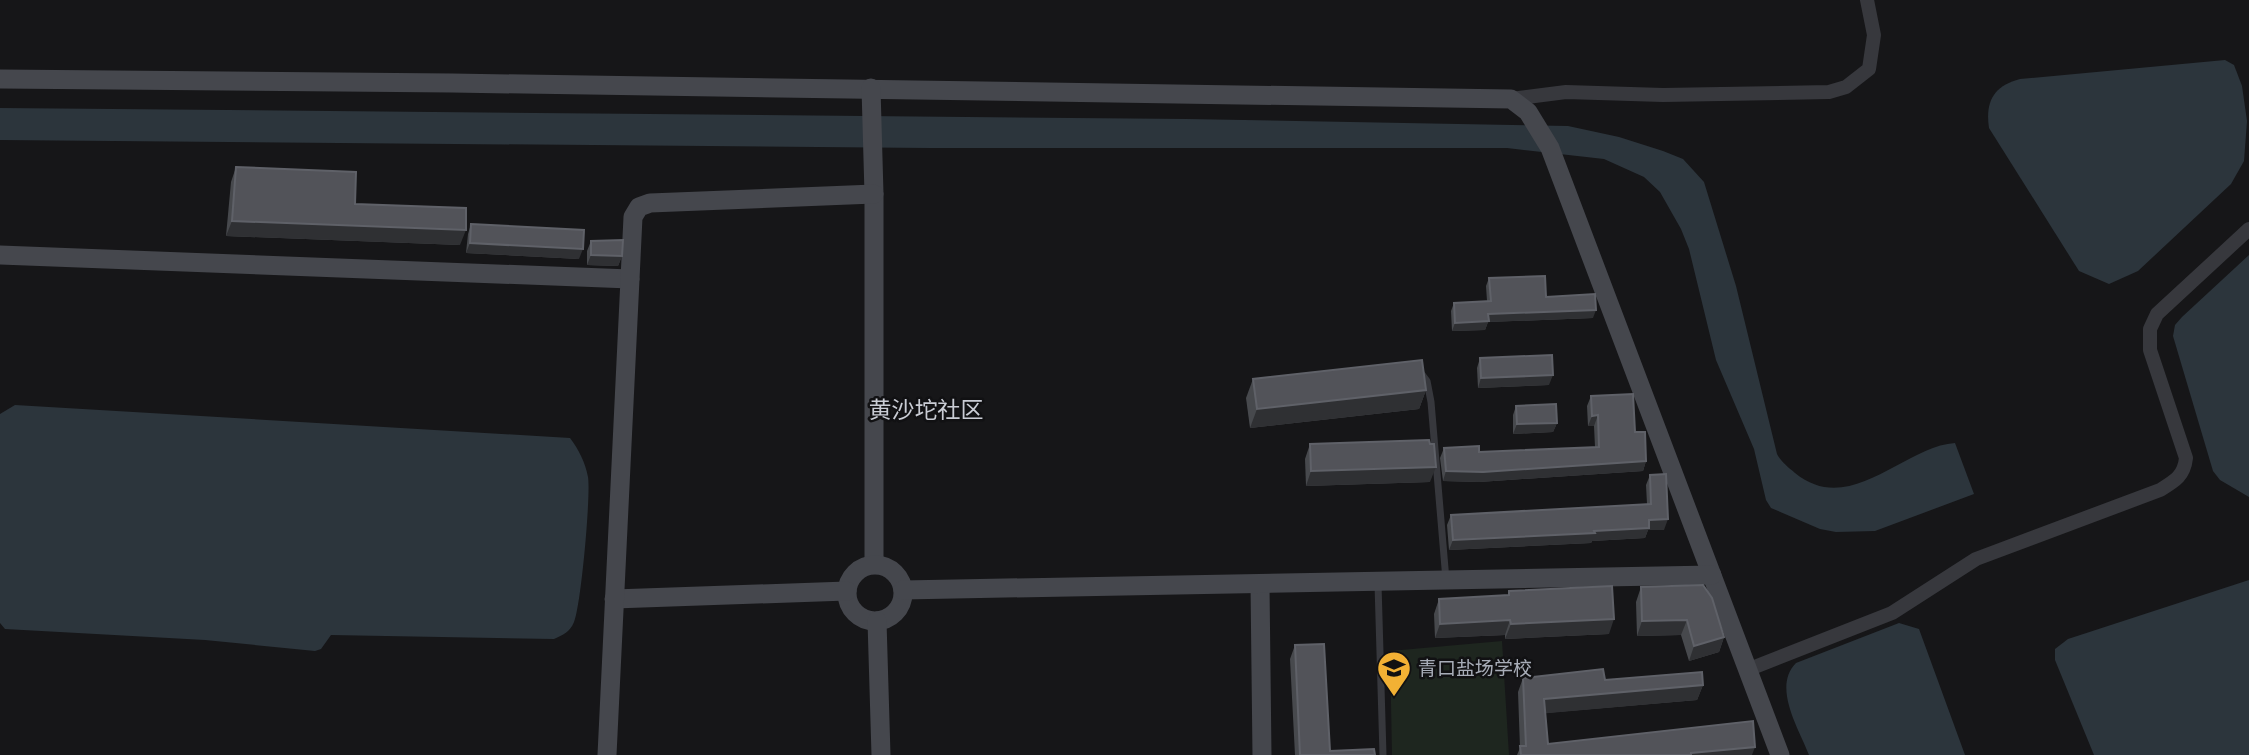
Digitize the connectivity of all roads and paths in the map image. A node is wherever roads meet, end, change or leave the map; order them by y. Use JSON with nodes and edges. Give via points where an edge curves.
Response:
{"nodes":[{"id":1,"x":1867,"y":0,"type":"edge"},
{"id":2,"x":0,"y":79,"type":"edge"},
{"id":3,"x":871,"y":89,"type":"junction"},
{"id":4,"x":1511,"y":99,"type":"junction"},
{"id":5,"x":874,"y":194,"type":"junction"},
{"id":6,"x":2249,"y":229,"type":"edge"},
{"id":7,"x":0,"y":256,"type":"edge"},
{"id":8,"x":630,"y":279,"type":"junction"},
{"id":9,"x":1410,"y":367,"type":"edge"},
{"id":10,"x":874,"y":565,"type":"junction"},
{"id":11,"x":1712,"y":575,"type":"junction"},
{"id":12,"x":1446,"y":580,"type":"junction"},
{"id":13,"x":1378,"y":582,"type":"junction"},
{"id":14,"x":1260,"y":584,"type":"junction"},
{"id":15,"x":903,"y":590,"type":"junction"},
{"id":16,"x":847,"y":591,"type":"junction"},
{"id":17,"x":614,"y":599,"type":"junction"},
{"id":18,"x":877,"y":621,"type":"junction"},
{"id":19,"x":1747,"y":670,"type":"junction"},
{"id":20,"x":607,"y":755,"type":"edge"},
{"id":21,"x":881,"y":755,"type":"edge"},
{"id":22,"x":1262,"y":755,"type":"edge"},
{"id":23,"x":1383,"y":755,"type":"edge"},
{"id":24,"x":1780,"y":755,"type":"edge"}],
"edges":[{"from":1,"to":4,"type":"street","via":[[1874,35],[1868,69],[1846,87],[1829,92],[1566,92]]},
{"from":2,"to":3,"type":"street"},
{"from":3,"to":4,"type":"street"},
{"from":3,"to":5,"type":"street"},
{"from":4,"to":11,"type":"street","via":[[1528,112],[1550,148]]},
{"from":5,"to":8,"type":"street","via":[[650,203],[639,207],[633,217]]},
{"from":5,"to":10,"type":"street"},
{"from":6,"to":19,"type":"street","via":[[2157,314],[2150,329],[2150,349],[2186,458],[2177,480],[1976,559],[1892,613]]},
{"from":7,"to":8,"type":"street"},
{"from":8,"to":17,"type":"street"},
{"from":9,"to":12,"type":"lane","via":[[1424,374],[1431,402]]},
{"from":10,"to":15,"type":"street","via":[[891,569]]},
{"from":10,"to":16,"type":"street","via":[[853,576]]},
{"from":11,"to":12,"type":"street"},
{"from":11,"to":19,"type":"street"},
{"from":12,"to":13,"type":"street"},
{"from":13,"to":14,"type":"street"},
{"from":13,"to":23,"type":"lane"},
{"from":14,"to":15,"type":"street"},
{"from":14,"to":22,"type":"street"},
{"from":15,"to":18,"type":"street","via":[[897,611]]},
{"from":16,"to":17,"type":"street"},
{"from":16,"to":18,"type":"street","via":[[856,613]]},
{"from":17,"to":20,"type":"street"},
{"from":18,"to":21,"type":"street"},
{"from":19,"to":24,"type":"street"}]}
